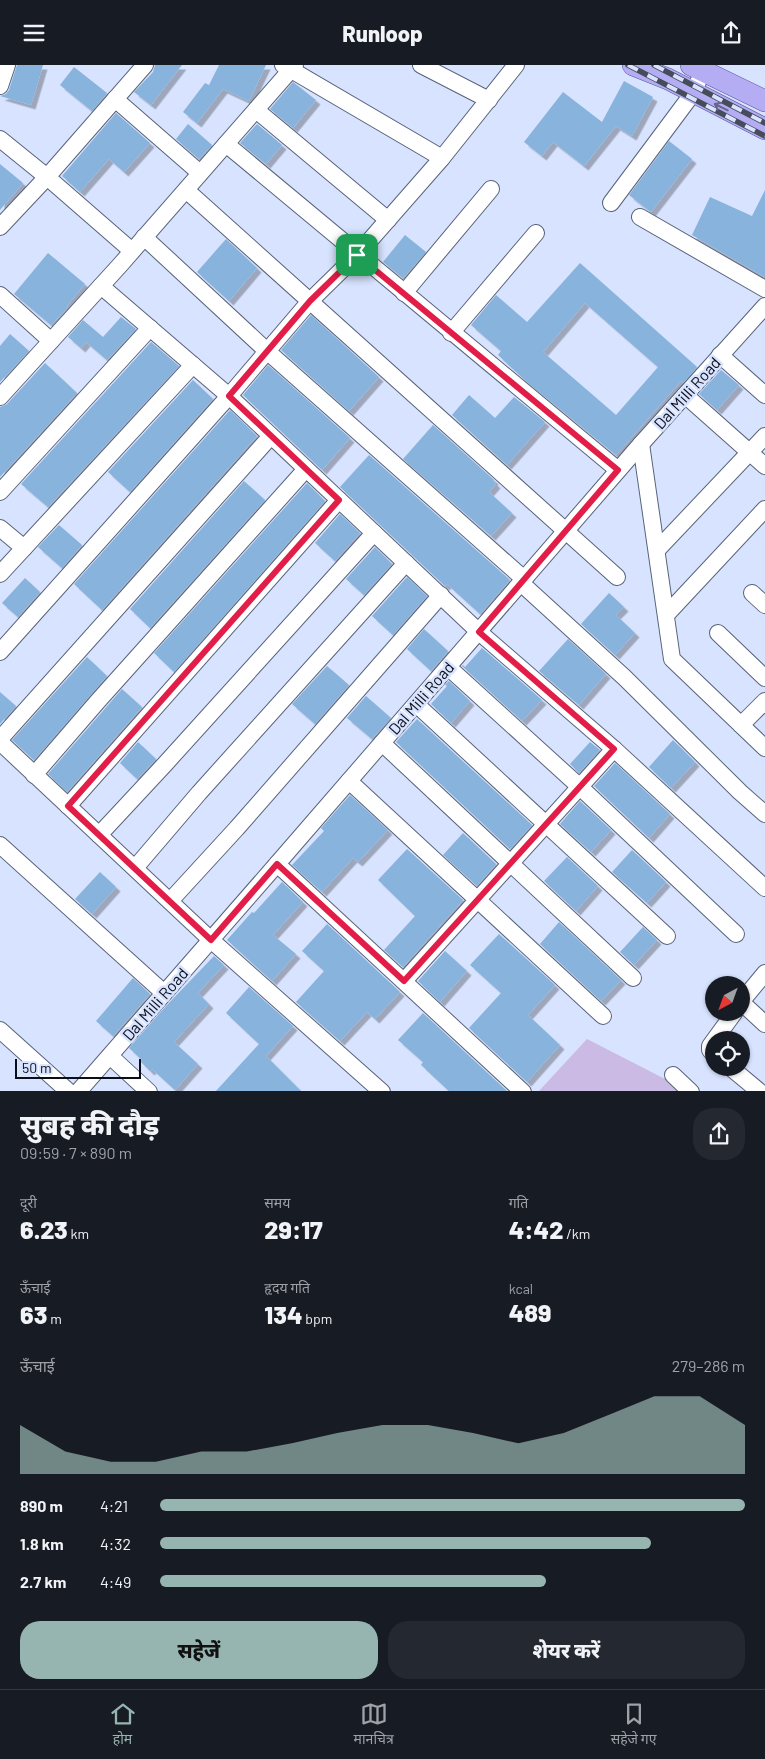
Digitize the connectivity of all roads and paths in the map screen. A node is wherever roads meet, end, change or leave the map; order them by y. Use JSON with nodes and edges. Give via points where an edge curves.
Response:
{"nodes":[{"id":1,"x":7,"y":65,"type":"edge"},
{"id":2,"x":145,"y":65,"type":"edge"},
{"id":3,"x":421,"y":65,"type":"edge"},
{"id":4,"x":516,"y":65,"type":"edge"},
{"id":5,"x":633,"y":65,"type":"edge"},
{"id":6,"x":290,"y":66,"type":"edge"},
{"id":7,"x":700,"y":67,"type":"edge"},
{"id":8,"x":0,"y":86,"type":"edge"},
{"id":9,"x":693,"y":93,"type":"junction"},
{"id":10,"x":115,"y":99,"type":"junction"},
{"id":11,"x":489,"y":100,"type":"junction"},
{"id":12,"x":765,"y":101,"type":"edge"},
{"id":13,"x":256,"y":110,"type":"junction"},
{"id":14,"x":765,"y":129,"type":"edge"},
{"id":15,"x":0,"y":139,"type":"edge"},
{"id":16,"x":226,"y":144,"type":"junction"},
{"id":17,"x":442,"y":157,"type":"junction"},
{"id":18,"x":200,"y":173,"type":"junction"},
{"id":19,"x":47,"y":177,"type":"junction"},
{"id":20,"x":491,"y":189,"type":"dead end"},
{"id":21,"x":186,"y":190,"type":"junction"},
{"id":22,"x":612,"y":203,"type":"dead end"},
{"id":23,"x":640,"y":217,"type":"dead end"},
{"id":24,"x":388,"y":220,"type":"junction"},
{"id":25,"x":0,"y":227,"type":"edge"},
{"id":26,"x":536,"y":233,"type":"dead end"},
{"id":27,"x":144,"y":237,"type":"junction"},
{"id":28,"x":132,"y":251,"type":"junction"},
{"id":29,"x":360,"y":257,"type":"junction"},
{"id":30,"x":101,"y":286,"type":"junction"},
{"id":31,"x":765,"y":289,"type":"edge"},
{"id":32,"x":404,"y":293,"type":"junction"},
{"id":33,"x":0,"y":295,"type":"edge"},
{"id":34,"x":310,"y":301,"type":"junction"},
{"id":35,"x":765,"y":306,"type":"edge"},
{"id":36,"x":150,"y":328,"type":"junction"},
{"id":37,"x":451,"y":333,"type":"junction"},
{"id":38,"x":51,"y":341,"type":"junction"},
{"id":39,"x":268,"y":352,"type":"junction"},
{"id":40,"x":720,"y":355,"type":"junction"},
{"id":41,"x":193,"y":365,"type":"junction"},
{"id":42,"x":685,"y":395,"type":"junction"},
{"id":43,"x":765,"y":395,"type":"edge"},
{"id":44,"x":229,"y":396,"type":"junction"},
{"id":45,"x":0,"y":397,"type":"edge"},
{"id":46,"x":271,"y":435,"type":"junction"},
{"id":47,"x":765,"y":436,"type":"edge"},
{"id":48,"x":641,"y":444,"type":"junction"},
{"id":49,"x":750,"y":453,"type":"junction"},
{"id":50,"x":765,"y":466,"type":"edge"},
{"id":51,"x":306,"y":469,"type":"junction"},
{"id":52,"x":616,"y":469,"type":"junction"},
{"id":53,"x":0,"y":493,"type":"edge"},
{"id":54,"x":339,"y":500,"type":"junction"},
{"id":55,"x":765,"y":509,"type":"edge"},
{"id":56,"x":0,"y":528,"type":"edge"},
{"id":57,"x":566,"y":530,"type":"junction"},
{"id":58,"x":374,"y":533,"type":"junction"},
{"id":59,"x":24,"y":549,"type":"junction"},
{"id":60,"x":657,"y":550,"type":"junction"},
{"id":61,"x":406,"y":563,"type":"junction"},
{"id":62,"x":0,"y":574,"type":"edge"},
{"id":63,"x":617,"y":577,"type":"dead end"},
{"id":64,"x":523,"y":581,"type":"junction"},
{"id":65,"x":752,"y":593,"type":"dead end"},
{"id":66,"x":440,"y":595,"type":"junction"},
{"id":67,"x":765,"y":605,"type":"edge"},
{"id":68,"x":666,"y":615,"type":"junction"},
{"id":69,"x":479,"y":632,"type":"junction"},
{"id":70,"x":718,"y":633,"type":"dead end"},
{"id":71,"x":0,"y":652,"type":"edge"},
{"id":72,"x":448,"y":667,"type":"junction"},
{"id":73,"x":765,"y":678,"type":"edge"},
{"id":74,"x":765,"y":701,"type":"edge"},
{"id":75,"x":416,"y":704,"type":"junction"},
{"id":76,"x":741,"y":725,"type":"junction"},
{"id":77,"x":0,"y":741,"type":"edge"},
{"id":78,"x":382,"y":743,"type":"junction"},
{"id":79,"x":765,"y":748,"type":"edge"},
{"id":80,"x":614,"y":749,"type":"junction"},
{"id":81,"x":34,"y":775,"type":"junction"},
{"id":82,"x":349,"y":781,"type":"junction"},
{"id":83,"x":580,"y":787,"type":"junction"},
{"id":84,"x":68,"y":806,"type":"junction"},
{"id":85,"x":765,"y":814,"type":"edge"},
{"id":86,"x":546,"y":824,"type":"junction"},
{"id":87,"x":99,"y":835,"type":"junction"},
{"id":88,"x":0,"y":845,"type":"edge"},
{"id":89,"x":277,"y":864,"type":"junction"},
{"id":90,"x":511,"y":864,"type":"junction"},
{"id":91,"x":135,"y":868,"type":"junction"},
{"id":92,"x":765,"y":888,"type":"edge"},
{"id":93,"x":477,"y":900,"type":"junction"},
{"id":94,"x":170,"y":901,"type":"junction"},
{"id":95,"x":736,"y":934,"type":"dead end"},
{"id":96,"x":667,"y":935,"type":"dead end"},
{"id":97,"x":211,"y":940,"type":"junction"},
{"id":98,"x":765,"y":973,"type":"edge"},
{"id":99,"x":633,"y":978,"type":"dead end"},
{"id":100,"x":404,"y":981,"type":"junction"},
{"id":101,"x":750,"y":991,"type":"edge"},
{"id":102,"x":164,"y":993,"type":"junction"},
{"id":103,"x":750,"y":1010,"type":"edge"},
{"id":104,"x":603,"y":1016,"type":"dead end"},
{"id":105,"x":765,"y":1024,"type":"edge"},
{"id":106,"x":0,"y":1030,"type":"edge"},
{"id":107,"x":110,"y":1056,"type":"junction"},
{"id":108,"x":673,"y":1075,"type":"dead end"},
{"id":109,"x":741,"y":1076,"type":"edge"},
{"id":110,"x":69,"y":1091,"type":"edge"},
{"id":111,"x":78,"y":1091,"type":"edge"},
{"id":112,"x":149,"y":1091,"type":"edge"},
{"id":113,"x":382,"y":1091,"type":"edge"},
{"id":114,"x":523,"y":1091,"type":"edge"},
{"id":115,"x":691,"y":1091,"type":"edge"},
{"id":116,"x":760,"y":1091,"type":"edge"}],
"edges":[{"from":1,"to":8,"type":"street"},
{"from":2,"to":10,"type":"street"},
{"from":3,"to":11,"type":"street"},
{"from":4,"to":11,"type":"street"},
{"from":5,"to":9,"type":"main road"},
{"from":6,"to":13,"type":"street"},
{"from":6,"to":17,"type":"street"},
{"from":7,"to":9,"type":"street"},
{"from":7,"to":12,"type":"main road"},
{"from":14,"to":9,"type":"main road","one_way":true},
{"from":9,"to":22,"type":"street"},
{"from":10,"to":18,"type":"street"},
{"from":10,"to":19,"type":"street"},
{"from":11,"to":17,"type":"street"},
{"from":13,"to":16,"type":"street"},
{"from":13,"to":24,"type":"street"},
{"from":15,"to":19,"type":"street"},
{"from":16,"to":18,"type":"street"},
{"from":16,"to":29,"type":"street"},
{"from":17,"to":24,"type":"street"},
{"from":18,"to":21,"type":"street"},
{"from":19,"to":25,"type":"street"},
{"from":19,"to":28,"type":"street"},
{"from":20,"to":32,"type":"street"},
{"from":21,"to":27,"type":"street"},
{"from":21,"to":34,"type":"street"},
{"from":23,"to":31,"type":"street"},
{"from":24,"to":29,"type":"street"},
{"from":26,"to":37,"type":"street"},
{"from":27,"to":28,"type":"street"},
{"from":27,"to":39,"type":"street"},
{"from":28,"to":30,"type":"street"},
{"from":29,"to":32,"type":"street"},
{"from":29,"to":34,"type":"street"},
{"from":30,"to":36,"type":"street"},
{"from":30,"to":38,"type":"street"},
{"from":32,"to":37,"type":"street"},
{"from":33,"to":38,"type":"street"},
{"from":34,"to":39,"type":"street"},
{"from":34,"to":57,"type":"street"},
{"from":35,"to":40,"type":"street","name":"Dal Milli Road"},
{"from":36,"to":41,"type":"street"},
{"from":36,"to":53,"type":"street"},
{"from":37,"to":52,"type":"street"},
{"from":38,"to":45,"type":"street"},
{"from":39,"to":44,"type":"street"},
{"from":39,"to":64,"type":"street"},
{"from":40,"to":42,"type":"street","name":"Dal Milli Road"},
{"from":40,"to":43,"type":"street"},
{"from":41,"to":44,"type":"street"},
{"from":41,"to":59,"type":"street"},
{"from":42,"to":48,"type":"street","name":"Dal Milli Road"},
{"from":42,"to":49,"type":"street"},
{"from":44,"to":46,"type":"street"},
{"from":44,"to":71,"type":"street"},
{"from":46,"to":51,"type":"street"},
{"from":46,"to":77,"type":"street"},
{"from":47,"to":49,"type":"street"},
{"from":48,"to":52,"type":"street","name":"Dal Milli Road"},
{"from":48,"to":60,"type":"street"},
{"from":49,"to":50,"type":"street"},
{"from":49,"to":60,"type":"street"},
{"from":51,"to":54,"type":"street"},
{"from":51,"to":81,"type":"street"},
{"from":52,"to":57,"type":"street","name":"Dal Milli Road"},
{"from":54,"to":58,"type":"street"},
{"from":54,"to":84,"type":"street"},
{"from":55,"to":68,"type":"street"},
{"from":56,"to":59,"type":"street"},
{"from":57,"to":63,"type":"street"},
{"from":57,"to":64,"type":"street","name":"Dal Milli Road"},
{"from":58,"to":61,"type":"street"},
{"from":58,"to":87,"type":"street"},
{"from":59,"to":62,"type":"street"},
{"from":60,"to":68,"type":"street"},
{"from":61,"to":66,"type":"street"},
{"from":61,"to":91,"type":"street"},
{"from":64,"to":69,"type":"street","name":"Dal Milli Road"},
{"from":64,"to":85,"type":"street"},
{"from":65,"to":67,"type":"street"},
{"from":66,"to":69,"type":"street"},
{"from":66,"to":94,"type":"street"},
{"from":68,"to":76,"type":"street","via":[[672,659]]},
{"from":69,"to":72,"type":"street","name":"Dal Milli Road"},
{"from":69,"to":80,"type":"street"},
{"from":70,"to":73,"type":"street"},
{"from":72,"to":75,"type":"street","name":"Dal Milli Road"},
{"from":72,"to":83,"type":"street"},
{"from":74,"to":76,"type":"street"},
{"from":75,"to":78,"type":"street","name":"Dal Milli Road"},
{"from":75,"to":86,"type":"street"},
{"from":76,"to":79,"type":"street"},
{"from":77,"to":81,"type":"street"},
{"from":78,"to":82,"type":"street","name":"Dal Milli Road"},
{"from":78,"to":90,"type":"street"},
{"from":80,"to":83,"type":"street"},
{"from":80,"to":92,"type":"street"},
{"from":81,"to":84,"type":"street"},
{"from":82,"to":89,"type":"street","name":"Dal Milli Road"},
{"from":82,"to":93,"type":"street"},
{"from":83,"to":86,"type":"street"},
{"from":83,"to":95,"type":"street"},
{"from":84,"to":87,"type":"street"},
{"from":86,"to":90,"type":"street"},
{"from":86,"to":96,"type":"street"},
{"from":87,"to":91,"type":"street"},
{"from":88,"to":102,"type":"street"},
{"from":89,"to":97,"type":"street","name":"Dal Milli Road"},
{"from":89,"to":100,"type":"street"},
{"from":90,"to":93,"type":"street"},
{"from":90,"to":99,"type":"street"},
{"from":91,"to":94,"type":"street"},
{"from":93,"to":100,"type":"street"},
{"from":93,"to":104,"type":"street"},
{"from":94,"to":97,"type":"street"},
{"from":97,"to":102,"type":"street","name":"Dal Milli Road"},
{"from":97,"to":113,"type":"street"},
{"from":98,"to":101,"type":"street"},
{"from":100,"to":114,"type":"street"},
{"from":102,"to":107,"type":"street","name":"Dal Milli Road"},
{"from":103,"to":105,"type":"street"},
{"from":106,"to":110,"type":"street"},
{"from":107,"to":111,"type":"street","name":"Dal Milli Road"},
{"from":107,"to":112,"type":"street"},
{"from":108,"to":115,"type":"street"},
{"from":109,"to":116,"type":"street"}]}
